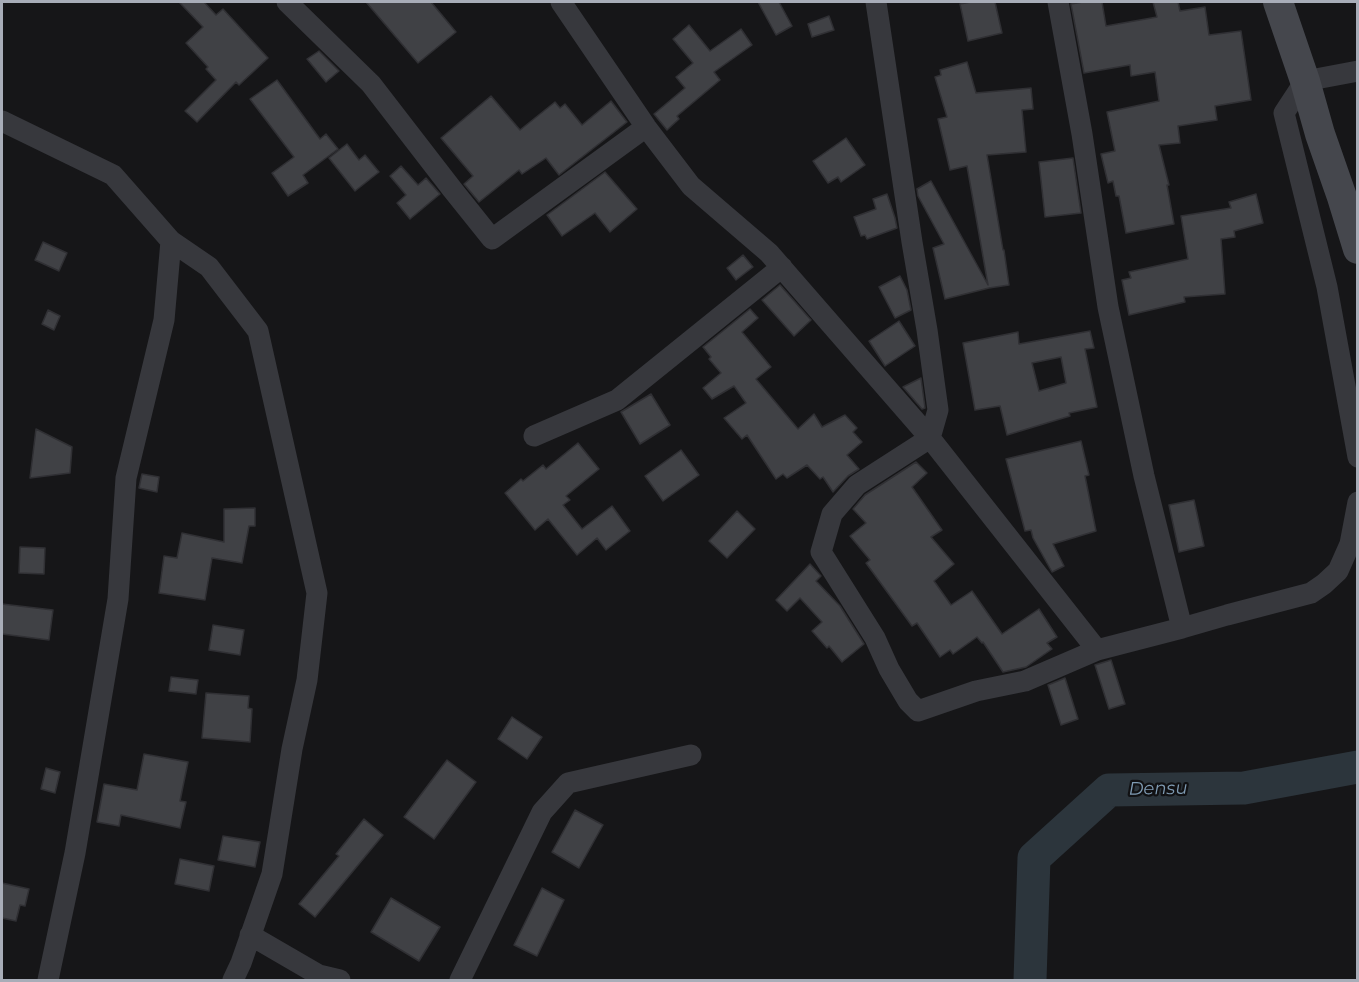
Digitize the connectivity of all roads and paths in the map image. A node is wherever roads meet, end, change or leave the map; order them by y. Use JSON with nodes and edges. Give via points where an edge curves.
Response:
{"nodes":[{"id":1,"x":286,"y":2,"type":"edge"},
{"id":2,"x":561,"y":2,"type":"edge"},
{"id":3,"x":876,"y":2,"type":"edge"},
{"id":4,"x":1058,"y":2,"type":"edge"},
{"id":5,"x":1278,"y":2,"type":"edge"},
{"id":6,"x":1358,"y":71,"type":"edge"},
{"id":7,"x":1305,"y":81,"type":"junction"},
{"id":8,"x":2,"y":122,"type":"edge"},
{"id":9,"x":646,"y":128,"type":"junction"},
{"id":10,"x":171,"y":241,"type":"junction"},
{"id":11,"x":1358,"y":249,"type":"edge"},
{"id":12,"x":782,"y":267,"type":"junction"},
{"id":13,"x":1349,"y":361,"type":"edge"},
{"id":14,"x":534,"y":436,"type":"dead end"},
{"id":15,"x":930,"y":438,"type":"junction"},
{"id":16,"x":1358,"y":458,"type":"edge"},
{"id":17,"x":1358,"y":502,"type":"edge"},
{"id":18,"x":1182,"y":628,"type":"junction"},
{"id":19,"x":1097,"y":650,"type":"junction"},
{"id":20,"x":691,"y":755,"type":"dead end"},
{"id":21,"x":250,"y":935,"type":"junction"},
{"id":22,"x":48,"y":981,"type":"edge"},
{"id":23,"x":233,"y":981,"type":"edge"},
{"id":24,"x":340,"y":981,"type":"edge"},
{"id":25,"x":460,"y":981,"type":"edge"}],
"edges":[{"from":1,"to":9,"type":"street","via":[[371,84],[492,239]]},
{"from":2,"to":9,"type":"street"},
{"from":3,"to":15,"type":"street","via":[[938,410]]},
{"from":4,"to":18,"type":"street","via":[[1108,307]]},
{"from":5,"to":7,"type":"main road"},
{"from":6,"to":7,"type":"street"},
{"from":7,"to":11,"type":"main road"},
{"from":7,"to":13,"type":"street","via":[[1284,113]]},
{"from":8,"to":10,"type":"street","via":[[112,175]]},
{"from":9,"to":12,"type":"street","via":[[691,186]]},
{"from":10,"to":21,"type":"street","via":[[209,267],[258,331],[317,593],[307,680],[272,874]]},
{"from":10,"to":22,"type":"street","via":[[164,320],[126,478],[117,599],[75,853]]},
{"from":12,"to":14,"type":"street","via":[[617,400]]},
{"from":12,"to":15,"type":"street"},
{"from":13,"to":16,"type":"street"},
{"from":15,"to":19,"type":"street"},
{"from":15,"to":19,"type":"street","via":[[857,485],[832,514],[821,552],[875,638],[908,701],[918,711],[976,691],[1025,681]]},
{"from":17,"to":18,"type":"street","via":[[1350,543],[1338,571],[1324,584],[1311,593]]},
{"from":18,"to":19,"type":"street"},
{"from":20,"to":25,"type":"street","via":[[568,783],[542,812]]},
{"from":21,"to":23,"type":"street"},
{"from":21,"to":24,"type":"street","via":[[319,975]]}]}
